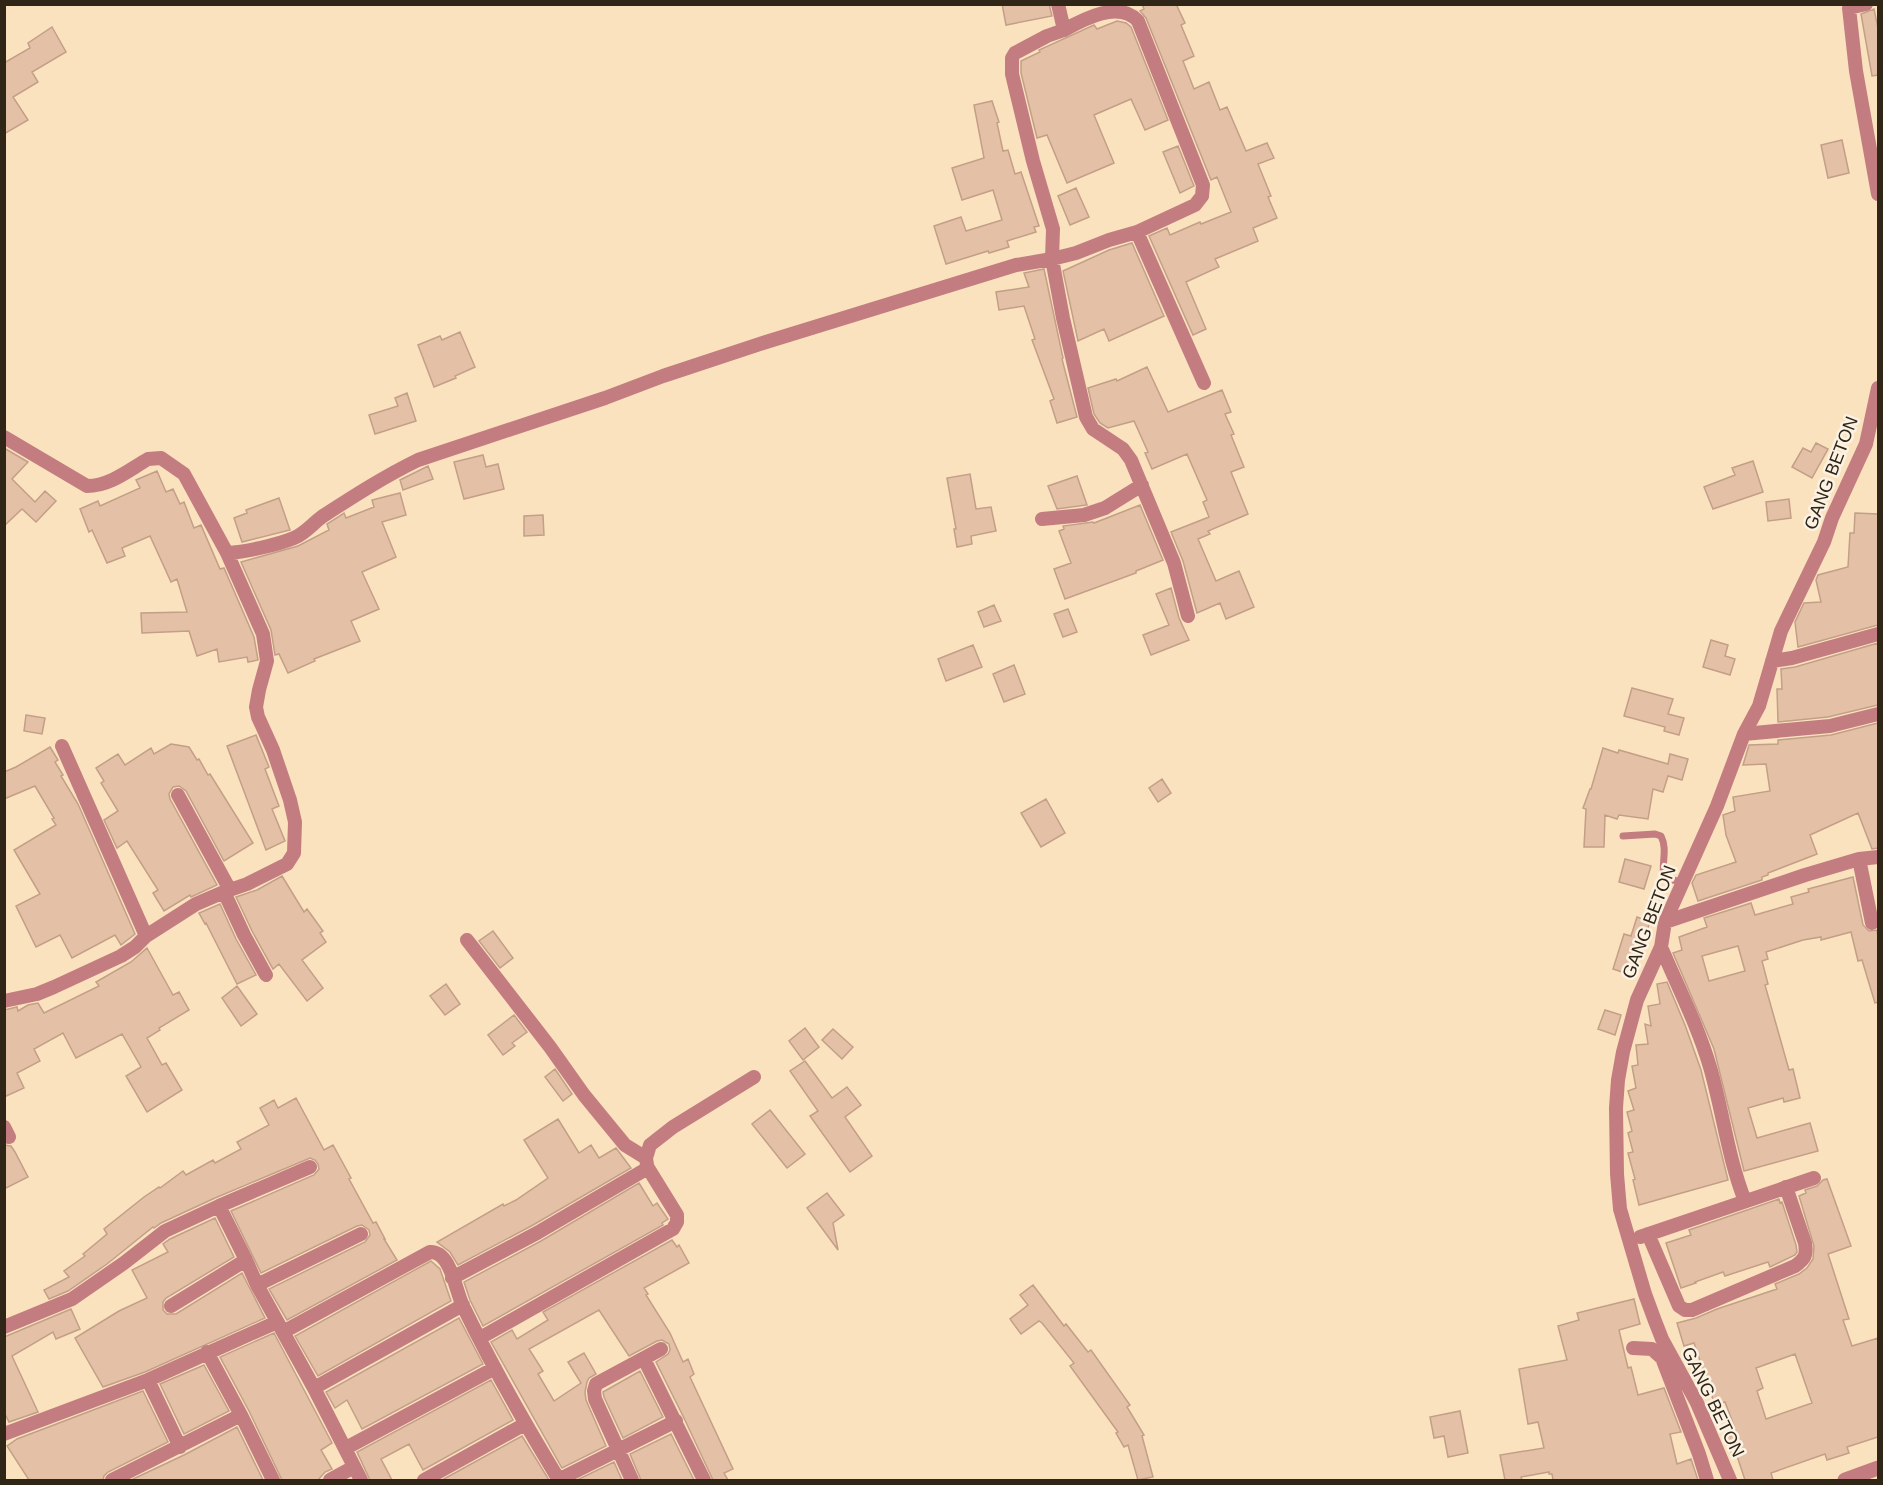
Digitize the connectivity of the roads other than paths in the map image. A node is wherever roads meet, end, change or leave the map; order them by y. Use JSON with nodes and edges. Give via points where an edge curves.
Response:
{"nodes":[{"id":1,"x":1058,"y":4,"type":"edge"},
{"id":2,"x":1866,"y":4,"type":"edge"},
{"id":3,"x":1849,"y":6,"type":"edge"},
{"id":4,"x":1064,"y":30,"type":"junction"},
{"id":5,"x":1878,"y":194,"type":"edge"},
{"id":6,"x":1137,"y":232,"type":"junction"},
{"id":7,"x":1052,"y":259,"type":"junction"},
{"id":8,"x":1204,"y":383,"type":"dead end"},
{"id":9,"x":1878,"y":388,"type":"edge"},
{"id":10,"x":4,"y":437,"type":"edge"},
{"id":11,"x":1872,"y":444,"type":"edge"},
{"id":12,"x":1142,"y":485,"type":"junction"},
{"id":13,"x":1042,"y":519,"type":"dead end"},
{"id":14,"x":227,"y":553,"type":"junction"},
{"id":15,"x":1188,"y":616,"type":"dead end"},
{"id":16,"x":1878,"y":634,"type":"edge"},
{"id":17,"x":1772,"y":661,"type":"junction"},
{"id":18,"x":1878,"y":714,"type":"edge"},
{"id":19,"x":1744,"y":734,"type":"junction"},
{"id":20,"x":62,"y":746,"type":"dead end"},
{"id":21,"x":178,"y":795,"type":"dead end"},
{"id":22,"x":1623,"y":836,"type":"dead end"},
{"id":23,"x":1878,"y":857,"type":"edge"},
{"id":24,"x":1859,"y":859,"type":"junction"},
{"id":25,"x":1679,"y":882,"type":"junction"},
{"id":26,"x":227,"y":891,"type":"junction"},
{"id":27,"x":1665,"y":922,"type":"junction"},
{"id":28,"x":1872,"y":923,"type":"dead end"},
{"id":29,"x":146,"y":936,"type":"junction"},
{"id":30,"x":467,"y":940,"type":"dead end"},
{"id":31,"x":1661,"y":948,"type":"junction"},
{"id":32,"x":266,"y":975,"type":"dead end"},
{"id":33,"x":4,"y":1001,"type":"edge"},
{"id":34,"x":754,"y":1077,"type":"dead end"},
{"id":35,"x":647,"y":1163,"type":"junction"},
{"id":36,"x":310,"y":1167,"type":"dead end"},
{"id":37,"x":1814,"y":1178,"type":"dead end"},
{"id":38,"x":1786,"y":1187,"type":"junction"},
{"id":39,"x":1745,"y":1201,"type":"junction"},
{"id":40,"x":219,"y":1206,"type":"junction"},
{"id":41,"x":361,"y":1234,"type":"dead end"},
{"id":42,"x":1648,"y":1234,"type":"junction"},
{"id":43,"x":1630,"y":1240,"type":"junction"},
{"id":44,"x":246,"y":1260,"type":"junction"},
{"id":45,"x":452,"y":1278,"type":"junction"},
{"id":46,"x":256,"y":1286,"type":"junction"},
{"id":47,"x":463,"y":1305,"type":"junction"},
{"id":48,"x":171,"y":1306,"type":"dead end"},
{"id":49,"x":4,"y":1327,"type":"edge"},
{"id":50,"x":280,"y":1327,"type":"junction"},
{"id":51,"x":480,"y":1338,"type":"junction"},
{"id":52,"x":1633,"y":1348,"type":"dead end"},
{"id":53,"x":661,"y":1349,"type":"dead end"},
{"id":54,"x":207,"y":1352,"type":"junction"},
{"id":55,"x":644,"y":1359,"type":"junction"},
{"id":56,"x":495,"y":1368,"type":"junction"},
{"id":57,"x":148,"y":1380,"type":"junction"},
{"id":58,"x":314,"y":1388,"type":"junction"},
{"id":59,"x":241,"y":1415,"type":"junction"},
{"id":60,"x":676,"y":1421,"type":"junction"},
{"id":61,"x":525,"y":1424,"type":"junction"},
{"id":62,"x":4,"y":1434,"type":"edge"},
{"id":63,"x":180,"y":1447,"type":"junction"},
{"id":64,"x":346,"y":1448,"type":"junction"},
{"id":65,"x":618,"y":1450,"type":"junction"},
{"id":66,"x":354,"y":1467,"type":"junction"},
{"id":67,"x":1878,"y":1468,"type":"edge"},
{"id":68,"x":112,"y":1480,"type":"edge"},
{"id":69,"x":273,"y":1480,"type":"edge"},
{"id":70,"x":330,"y":1480,"type":"edge"},
{"id":71,"x":361,"y":1480,"type":"edge"},
{"id":72,"x":424,"y":1480,"type":"edge"},
{"id":73,"x":559,"y":1480,"type":"edge"},
{"id":74,"x":632,"y":1480,"type":"edge"},
{"id":75,"x":704,"y":1480,"type":"edge"},
{"id":76,"x":1707,"y":1480,"type":"edge"},
{"id":77,"x":1730,"y":1480,"type":"edge"},
{"id":78,"x":1845,"y":1480,"type":"edge"}],
"edges":[{"from":1,"to":4,"type":"street"},
{"from":2,"to":3,"type":"street"},
{"from":3,"to":5,"type":"street"},
{"from":4,"to":6,"type":"street","via":[[1111,11],[1127,11],[1134,16],[1203,185],[1202,196],[1195,205]]},
{"from":4,"to":7,"type":"street","via":[[1022,48],[1012,58],[1012,74],[1053,230]]},
{"from":6,"to":7,"type":"street"},
{"from":6,"to":8,"type":"street"},
{"from":7,"to":12,"type":"street","via":[[1086,417],[1092,429],[1123,449]]},
{"from":7,"to":14,"type":"street","via":[[1016,266],[766,342],[418,460],[391,473],[294,538]]},
{"from":9,"to":11,"type":"street","name":"GANG BETON"},
{"from":10,"to":14,"type":"street","via":[[87,486],[110,482],[148,459],[161,458],[184,474]]},
{"from":11,"to":17,"type":"street","name":"GANG BETON","via":[[1832,518],[1781,631]]},
{"from":12,"to":13,"type":"street","via":[[1105,508],[1084,515]]},
{"from":12,"to":15,"type":"street","via":[[1173,563]]},
{"from":14,"to":26,"type":"street","via":[[263,634],[267,661],[256,707],[295,822],[294,853],[287,864]]},
{"from":16,"to":17,"type":"street"},
{"from":17,"to":19,"type":"street","name":"GANG BETON","via":[[1759,706]]},
{"from":18,"to":19,"type":"street","via":[[1830,726]]},
{"from":19,"to":25,"type":"street","name":"GANG BETON","via":[[1717,806]]},
{"from":20,"to":29,"type":"street"},
{"from":21,"to":26,"type":"street"},
{"from":22,"to":25,"type":"lane","via":[[1661,836],[1665,848],[1664,878]]},
{"from":23,"to":24,"type":"street"},
{"from":24,"to":27,"type":"street"},
{"from":24,"to":28,"type":"street"},
{"from":25,"to":27,"type":"street","name":"GANG BETON"},
{"from":26,"to":29,"type":"street","via":[[196,904]]},
{"from":26,"to":32,"type":"street","via":[[244,935]]},
{"from":27,"to":31,"type":"street","name":"GANG BETON"},
{"from":29,"to":33,"type":"street","via":[[135,947],[98,968],[54,987]]},
{"from":30,"to":35,"type":"street","via":[[584,1095],[625,1145]]},
{"from":31,"to":39,"type":"street","via":[[1705,1050]]},
{"from":31,"to":43,"type":"street","name":"GANG BETON","via":[[1636,1000],[1618,1080],[1617,1174],[1620,1209]]},
{"from":34,"to":35,"type":"street","via":[[673,1126],[650,1145]]},
{"from":35,"to":45,"type":"street","via":[[537,1233]]},
{"from":35,"to":51,"type":"street","via":[[677,1215],[673,1228]]},
{"from":36,"to":40,"type":"street"},
{"from":37,"to":38,"type":"street"},
{"from":38,"to":39,"type":"street"},
{"from":38,"to":42,"type":"street","via":[[1807,1251],[1804,1260],[1692,1310],[1679,1306]]},
{"from":39,"to":42,"type":"street"},
{"from":40,"to":44,"type":"street"},
{"from":40,"to":49,"type":"street","via":[[165,1232],[72,1299]]},
{"from":41,"to":46,"type":"street"},
{"from":42,"to":43,"type":"street"},
{"from":43,"to":77,"type":"street","name":"GANG BETON","via":[[1662,1339],[1697,1403]]},
{"from":44,"to":46,"type":"street"},
{"from":44,"to":48,"type":"street"},
{"from":45,"to":47,"type":"street"},
{"from":45,"to":50,"type":"street","via":[[444,1257],[429,1252]]},
{"from":46,"to":50,"type":"street"},
{"from":47,"to":51,"type":"street"},
{"from":47,"to":58,"type":"street"},
{"from":50,"to":54,"type":"street"},
{"from":50,"to":58,"type":"street"},
{"from":51,"to":56,"type":"street"},
{"from":52,"to":76,"type":"street","via":[[1652,1349],[1662,1358]]},
{"from":53,"to":55,"type":"street"},
{"from":54,"to":57,"type":"street"},
{"from":54,"to":59,"type":"street"},
{"from":55,"to":60,"type":"street"},
{"from":55,"to":65,"type":"street","via":[[596,1384],[594,1391]]},
{"from":56,"to":61,"type":"street"},
{"from":56,"to":64,"type":"street"},
{"from":57,"to":62,"type":"street"},
{"from":57,"to":63,"type":"street"},
{"from":58,"to":64,"type":"street"},
{"from":59,"to":63,"type":"street"},
{"from":59,"to":69,"type":"street"},
{"from":60,"to":65,"type":"street"},
{"from":60,"to":75,"type":"street"},
{"from":61,"to":72,"type":"street"},
{"from":61,"to":73,"type":"street"},
{"from":63,"to":68,"type":"street"},
{"from":64,"to":66,"type":"street"},
{"from":65,"to":73,"type":"street"},
{"from":65,"to":74,"type":"street"},
{"from":66,"to":70,"type":"street"},
{"from":66,"to":71,"type":"street"},
{"from":67,"to":78,"type":"street"}]}
